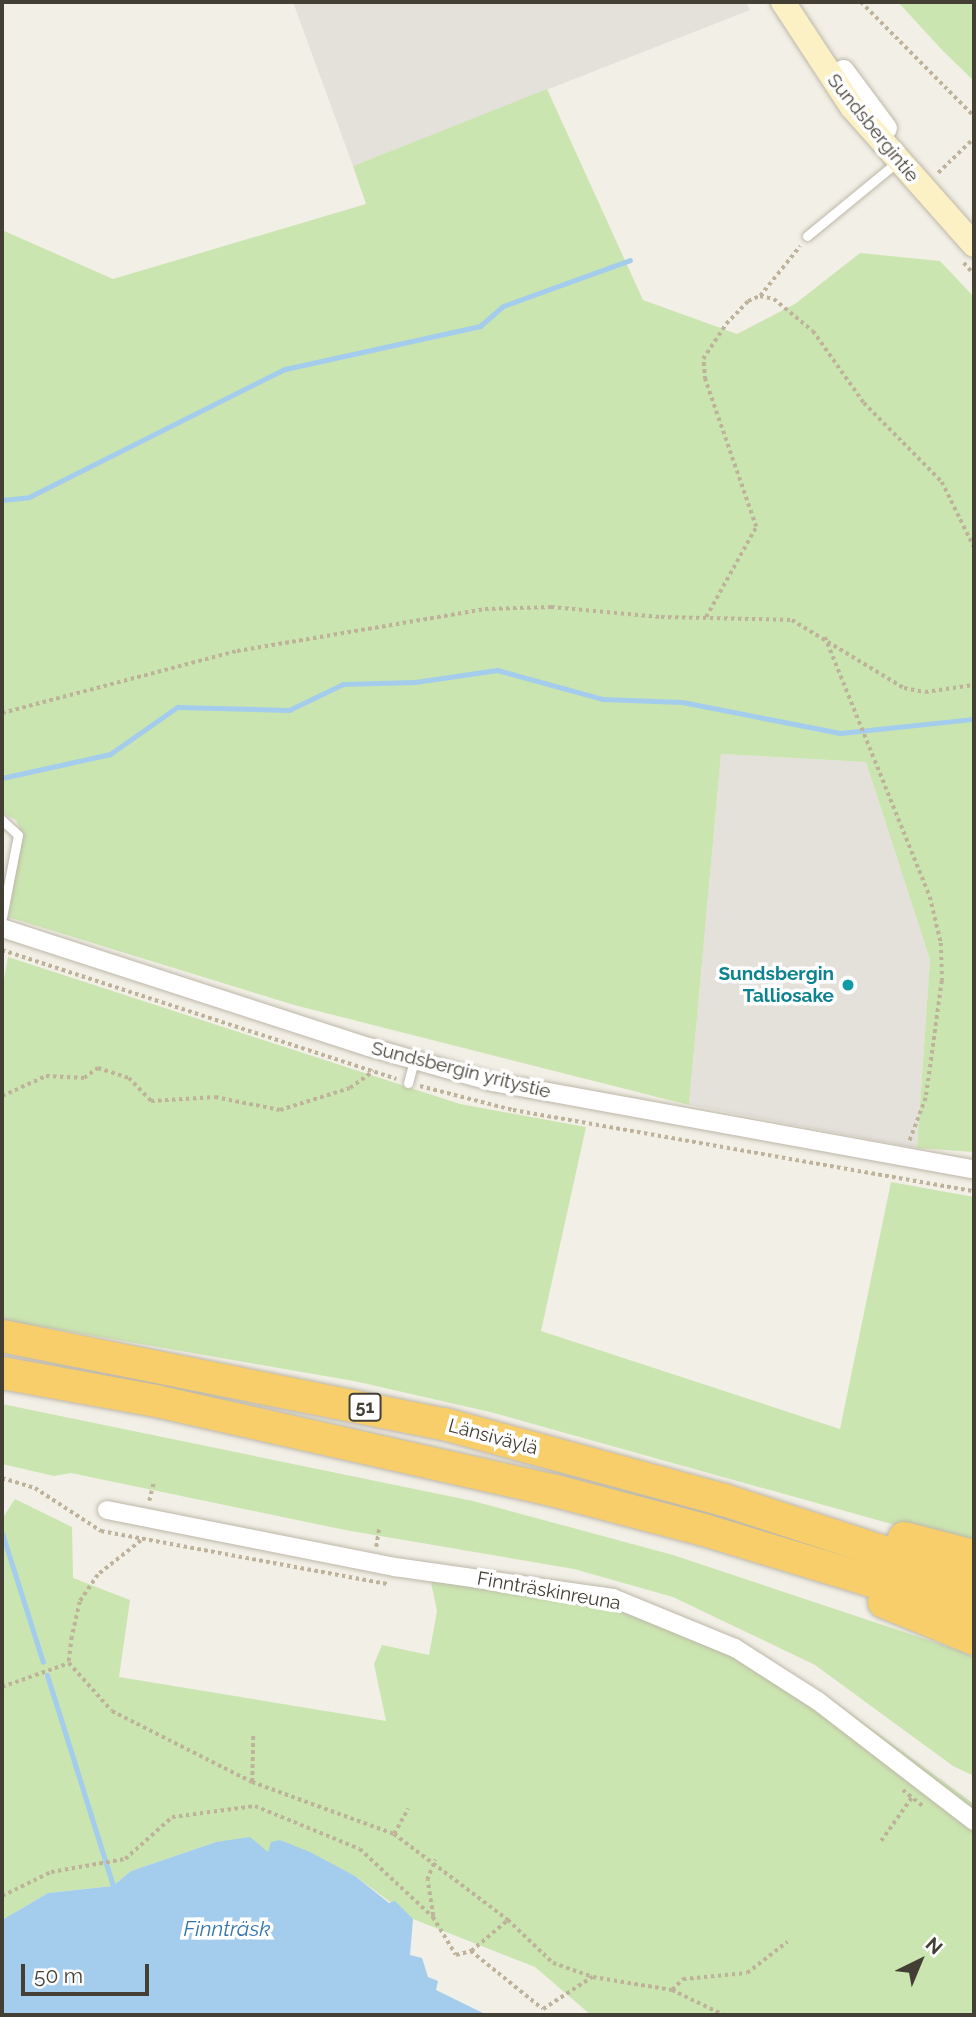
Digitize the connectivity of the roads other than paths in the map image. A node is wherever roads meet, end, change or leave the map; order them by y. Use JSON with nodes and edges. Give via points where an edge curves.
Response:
{"nodes":[{"id":1,"x":783,"y":2,"type":"edge"},
{"id":2,"x":799,"y":2,"type":"edge"},
{"id":3,"x":843,"y":70,"type":"joint"},
{"id":4,"x":902,"y":158,"type":"junction"},
{"id":5,"x":974,"y":225,"type":"edge"},
{"id":6,"x":807,"y":236,"type":"road end"},
{"id":7,"x":974,"y":245,"type":"edge"},
{"id":8,"x":2,"y":820,"type":"edge"},
{"id":9,"x":2,"y":918,"type":"edge"},
{"id":10,"x":2,"y":928,"type":"edge"},
{"id":11,"x":414,"y":1060,"type":"junction"},
{"id":12,"x":408,"y":1083,"type":"dead end"},
{"id":13,"x":974,"y":1170,"type":"edge"},
{"id":14,"x":2,"y":1336,"type":"edge"},
{"id":15,"x":2,"y":1373,"type":"edge"},
{"id":16,"x":724,"y":1500,"type":"junction"},
{"id":17,"x":107,"y":1510,"type":"dead end"},
{"id":18,"x":704,"y":1531,"type":"junction"},
{"id":19,"x":974,"y":1556,"type":"edge"},
{"id":20,"x":974,"y":1581,"type":"edge"},
{"id":21,"x":974,"y":1612,"type":"edge"},
{"id":22,"x":974,"y":1639,"type":"edge"},
{"id":23,"x":974,"y":1821,"type":"edge"}],
"edges":[{"from":1,"to":4,"type":"main road","name":"Sundsbergintie","via":[[852,107]]},
{"from":2,"to":3,"type":"main road","name":"Sundsbergintie"},
{"from":3,"to":4,"type":"street","name":"Sundsbergintie"},
{"from":4,"to":5,"type":"main road","name":"Sundsbergintie","via":[[931,179]]},
{"from":4,"to":6,"type":"lane"},
{"from":4,"to":7,"type":"main road","name":"Sundsbergintie"},
{"from":8,"to":9,"type":"lane","via":[[18,835]]},
{"from":10,"to":11,"type":"street","name":"Sundsbergin yritystie"},
{"from":11,"to":12,"type":"lane"},
{"from":11,"to":13,"type":"street","name":"Sundsbergin yritystie","via":[[493,1082]]},
{"from":14,"to":16,"type":"highway","name":"Länsiväylä","number":"51","via":[[444,1424]]},
{"from":15,"to":18,"type":"highway","name":"Länsiväylä","number":"51","via":[[427,1460]]},
{"from":16,"to":19,"type":"highway","via":[[845,1523]]},
{"from":16,"to":20,"type":"highway","name":"Länsiväylä","number":"51"},
{"from":17,"to":23,"type":"street","name":"Finnträskinreuna","via":[[394,1567],[613,1598],[735,1648],[818,1701],[916,1791]]},
{"from":18,"to":21,"type":"highway","name":"Länsiväylä","number":"51"},
{"from":18,"to":22,"type":"highway"}]}
